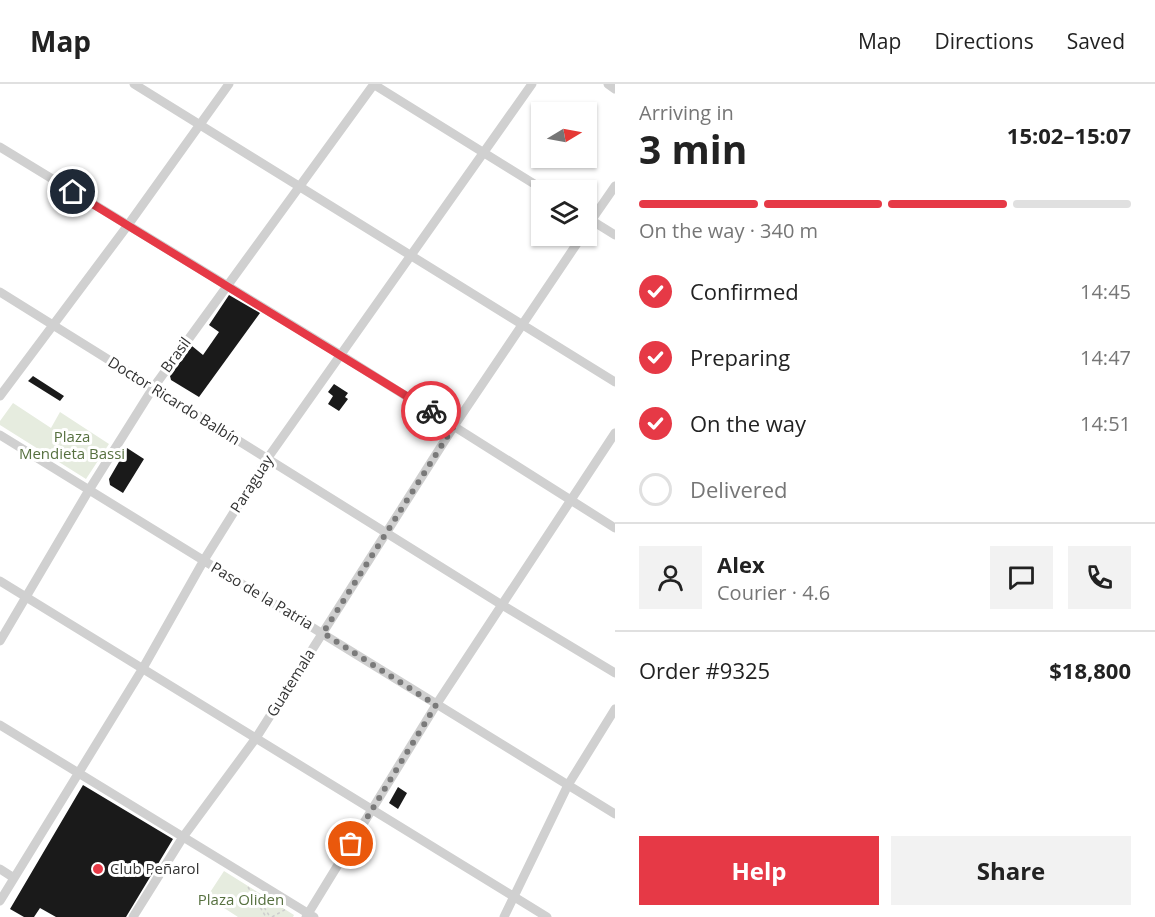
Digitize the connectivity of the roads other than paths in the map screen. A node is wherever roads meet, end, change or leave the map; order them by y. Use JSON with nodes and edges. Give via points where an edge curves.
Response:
{"nodes":[{"id":1,"x":134,"y":84,"type":"edge"},
{"id":2,"x":229,"y":84,"type":"edge"},
{"id":3,"x":374,"y":84,"type":"edge"},
{"id":4,"x":532,"y":84,"type":"edge"},
{"id":5,"x":608,"y":84,"type":"edge"},
{"id":6,"x":615,"y":88,"type":"edge"},
{"id":7,"x":200,"y":125,"type":"junction"},
{"id":8,"x":0,"y":147,"type":"edge"},
{"id":9,"x":483,"y":152,"type":"junction"},
{"id":10,"x":531,"y":182,"type":"edge"},
{"id":11,"x":298,"y":186,"type":"junction"},
{"id":12,"x":615,"y":186,"type":"edge"},
{"id":13,"x":597,"y":210,"type":"edge"},
{"id":14,"x":128,"y":225,"type":"junction"},
{"id":15,"x":597,"y":226,"type":"edge"},
{"id":16,"x":615,"y":235,"type":"edge"},
{"id":17,"x":575,"y":246,"type":"edge"},
{"id":18,"x":410,"y":255,"type":"junction"},
{"id":19,"x":227,"y":284,"type":"junction"},
{"id":20,"x":0,"y":292,"type":"edge"},
{"id":21,"x":53,"y":325,"type":"junction"},
{"id":22,"x":523,"y":325,"type":"junction"},
{"id":23,"x":341,"y":355,"type":"junction"},
{"id":24,"x":615,"y":382,"type":"edge"},
{"id":25,"x":153,"y":388,"type":"junction"},
{"id":26,"x":0,"y":396,"type":"edge"},
{"id":27,"x":454,"y":426,"type":"junction"},
{"id":28,"x":615,"y":433,"type":"edge"},
{"id":29,"x":0,"y":435,"type":"edge"},
{"id":30,"x":267,"y":459,"type":"junction"},
{"id":31,"x":89,"y":490,"type":"junction"},
{"id":32,"x":571,"y":500,"type":"junction"},
{"id":33,"x":615,"y":528,"type":"edge"},
{"id":34,"x":386,"y":532,"type":"junction"},
{"id":35,"x":204,"y":560,"type":"junction"},
{"id":36,"x":0,"y":581,"type":"edge"},
{"id":37,"x":25,"y":597,"type":"junction"},
{"id":38,"x":502,"y":605,"type":"junction"},
{"id":39,"x":323,"y":633,"type":"junction"},
{"id":40,"x":0,"y":641,"type":"edge"},
{"id":41,"x":142,"y":668,"type":"junction"},
{"id":42,"x":615,"y":673,"type":"edge"},
{"id":43,"x":436,"y":705,"type":"junction"},
{"id":44,"x":615,"y":708,"type":"edge"},
{"id":45,"x":0,"y":725,"type":"edge"},
{"id":46,"x":256,"y":738,"type":"junction"},
{"id":47,"x":77,"y":773,"type":"junction"},
{"id":48,"x":568,"y":785,"type":"junction"},
{"id":49,"x":373,"y":810,"type":"junction"},
{"id":50,"x":615,"y":813,"type":"edge"},
{"id":51,"x":183,"y":837,"type":"junction"},
{"id":52,"x":0,"y":869,"type":"edge"},
{"id":53,"x":14,"y":878,"type":"junction"},
{"id":54,"x":514,"y":897,"type":"junction"},
{"id":55,"x":0,"y":901,"type":"edge"},
{"id":56,"x":309,"y":916,"type":"edge"},
{"id":57,"x":133,"y":917,"type":"edge"},
{"id":58,"x":504,"y":917,"type":"edge"},
{"id":59,"x":547,"y":917,"type":"edge"}],
"edges":[{"from":1,"to":7,"type":"street"},
{"from":2,"to":7,"type":"street"},
{"from":3,"to":9,"type":"street"},
{"from":3,"to":11,"type":"street","name":"Brasil"},
{"from":4,"to":9,"type":"street","name":"Paraguay"},
{"from":5,"to":6,"type":"street"},
{"from":7,"to":11,"type":"street"},
{"from":7,"to":14,"type":"street"},
{"from":8,"to":14,"type":"street"},
{"from":9,"to":10,"type":"street"},
{"from":9,"to":18,"type":"street","name":"Paraguay"},
{"from":11,"to":18,"type":"street"},
{"from":11,"to":19,"type":"street","name":"Brasil"},
{"from":12,"to":13,"type":"street"},
{"from":14,"to":19,"type":"street"},
{"from":14,"to":21,"type":"street"},
{"from":15,"to":16,"type":"street"},
{"from":17,"to":22,"type":"street","name":"Guatemala"},
{"from":18,"to":22,"type":"street"},
{"from":18,"to":23,"type":"street","name":"Paraguay"},
{"from":19,"to":23,"type":"street"},
{"from":19,"to":25,"type":"street","name":"Brasil"},
{"from":20,"to":21,"type":"street","name":"Doctor Ricardo Balbín"},
{"from":21,"to":25,"type":"street","name":"Doctor Ricardo Balbín"},
{"from":21,"to":26,"type":"street"},
{"from":22,"to":24,"type":"street"},
{"from":22,"to":27,"type":"street","name":"Guatemala"},
{"from":23,"to":27,"type":"street"},
{"from":23,"to":30,"type":"street","name":"Paraguay"},
{"from":25,"to":30,"type":"street","name":"Doctor Ricardo Balbín"},
{"from":25,"to":31,"type":"street","name":"Brasil"},
{"from":27,"to":32,"type":"street"},
{"from":27,"to":34,"type":"street","name":"Guatemala"},
{"from":28,"to":32,"type":"street"},
{"from":29,"to":31,"type":"street","name":"Paso de la Patria"},
{"from":30,"to":34,"type":"street","name":"Doctor Ricardo Balbín"},
{"from":30,"to":35,"type":"street","name":"Paraguay"},
{"from":31,"to":35,"type":"street","name":"Paso de la Patria"},
{"from":31,"to":37,"type":"street","name":"Brasil"},
{"from":32,"to":33,"type":"street"},
{"from":32,"to":38,"type":"street"},
{"from":34,"to":38,"type":"street","name":"Doctor Ricardo Balbín"},
{"from":34,"to":39,"type":"street","name":"Guatemala"},
{"from":35,"to":39,"type":"street","name":"Paso de la Patria"},
{"from":35,"to":41,"type":"street","name":"Paraguay"},
{"from":36,"to":37,"type":"street"},
{"from":37,"to":40,"type":"street","name":"Brasil"},
{"from":37,"to":41,"type":"street"},
{"from":38,"to":42,"type":"street","name":"Doctor Ricardo Balbín"},
{"from":38,"to":43,"type":"street"},
{"from":39,"to":43,"type":"street","name":"Paso de la Patria"},
{"from":39,"to":46,"type":"street","name":"Guatemala"},
{"from":41,"to":46,"type":"street"},
{"from":41,"to":47,"type":"street","name":"Paraguay"},
{"from":43,"to":48,"type":"street","name":"Paso de la Patria"},
{"from":43,"to":49,"type":"street"},
{"from":44,"to":48,"type":"street"},
{"from":45,"to":47,"type":"street"},
{"from":46,"to":49,"type":"street"},
{"from":46,"to":51,"type":"street","name":"Guatemala"},
{"from":47,"to":51,"type":"street"},
{"from":47,"to":53,"type":"street","name":"Paraguay"},
{"from":48,"to":50,"type":"street","name":"Paso de la Patria"},
{"from":48,"to":54,"type":"street"},
{"from":49,"to":54,"type":"street"},
{"from":49,"to":56,"type":"street"},
{"from":51,"to":56,"type":"street"},
{"from":51,"to":57,"type":"street","name":"Guatemala"},
{"from":52,"to":53,"type":"street"},
{"from":53,"to":55,"type":"street","name":"Paraguay"},
{"from":54,"to":58,"type":"street"},
{"from":54,"to":59,"type":"street"}]}
